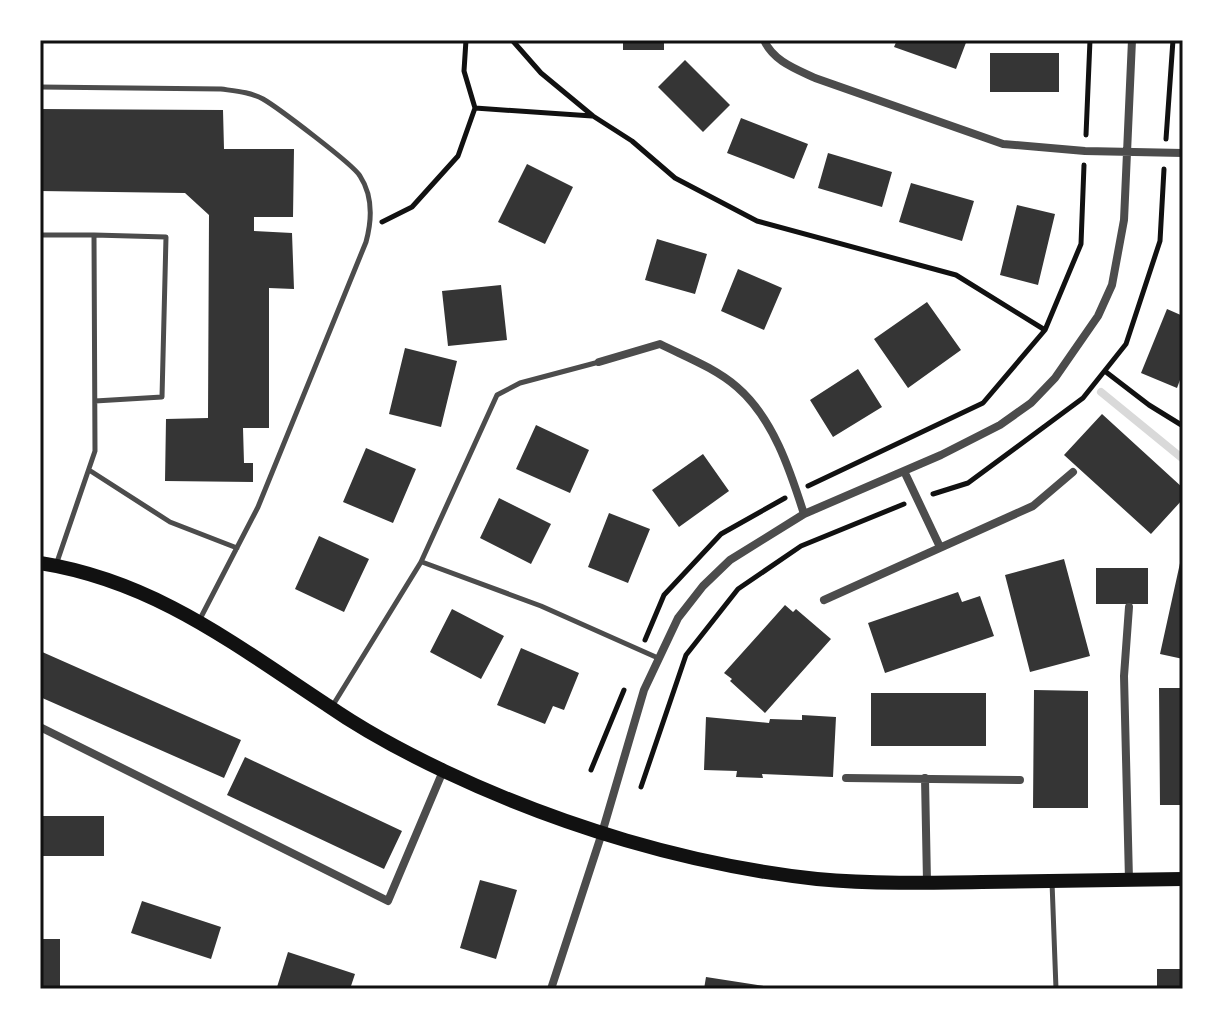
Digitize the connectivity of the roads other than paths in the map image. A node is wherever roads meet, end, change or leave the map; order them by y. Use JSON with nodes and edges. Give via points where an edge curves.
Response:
{"nodes":[{"id":1,"x":764,"y":40,"type":"edge"},
{"id":2,"x":1132,"y":40,"type":"edge"},
{"id":3,"x":40,"y":87,"type":"edge"},
{"id":4,"x":1128,"y":151,"type":"junction"},
{"id":5,"x":1183,"y":153,"type":"edge"},
{"id":6,"x":40,"y":235,"type":"edge"},
{"id":7,"x":94,"y":235,"type":"junction"},
{"id":8,"x":599,"y":362,"type":"joint"},
{"id":9,"x":95,"y":401,"type":"junction"},
{"id":10,"x":89,"y":470,"type":"junction"},
{"id":11,"x":904,"y":471,"type":"junction"},
{"id":12,"x":1073,"y":472,"type":"dead end"},
{"id":13,"x":804,"y":514,"type":"junction"},
{"id":14,"x":940,"y":547,"type":"junction"},
{"id":15,"x":237,"y":548,"type":"junction"},
{"id":16,"x":421,"y":562,"type":"junction"},
{"id":17,"x":40,"y":563,"type":"edge"},
{"id":18,"x":56,"y":566,"type":"junction"},
{"id":19,"x":824,"y":600,"type":"dead end"},
{"id":20,"x":1129,"y":607,"type":"dead end"},
{"id":21,"x":199,"y":620,"type":"junction"},
{"id":22,"x":658,"y":658,"type":"junction"},
{"id":23,"x":331,"y":708,"type":"junction"},
{"id":24,"x":40,"y":727,"type":"edge"},
{"id":25,"x":443,"y":771,"type":"junction"},
{"id":26,"x":846,"y":778,"type":"dead end"},
{"id":27,"x":925,"y":778,"type":"junction"},
{"id":28,"x":1020,"y":780,"type":"dead end"},
{"id":29,"x":602,"y":833,"type":"junction"},
{"id":30,"x":1183,"y":879,"type":"edge"},
{"id":31,"x":1129,"y":880,"type":"junction"},
{"id":32,"x":1052,"y":881,"type":"junction"},
{"id":33,"x":927,"y":882,"type":"junction"},
{"id":34,"x":551,"y":989,"type":"edge"},
{"id":35,"x":1056,"y":989,"type":"edge"}],
"edges":[{"from":1,"to":4,"type":"street","via":[[769,52],[803,72],[978,137],[1003,144]]},
{"from":2,"to":4,"type":"street"},
{"from":3,"to":15,"type":"lane","via":[[221,89],[261,98],[359,173],[371,208],[370,228]]},
{"from":4,"to":5,"type":"street"},
{"from":4,"to":11,"type":"street","via":[[1124,220],[1112,285],[1098,316],[1055,378],[1000,425]]},
{"from":6,"to":7,"type":"lane"},
{"from":7,"to":9,"type":"lane"},
{"from":7,"to":9,"type":"lane","via":[[166,237],[162,397]]},
{"from":8,"to":13,"type":"street","via":[[660,344],[738,387],[777,443]]},
{"from":8,"to":16,"type":"lane","via":[[520,383],[497,395]]},
{"from":9,"to":10,"type":"lane","via":[[95,451]]},
{"from":10,"to":15,"type":"lane","via":[[170,522]]},
{"from":10,"to":18,"type":"lane"},
{"from":11,"to":13,"type":"street"},
{"from":11,"to":14,"type":"street"},
{"from":12,"to":14,"type":"street","via":[[1033,506]]},
{"from":13,"to":22,"type":"street","via":[[730,560],[703,586],[678,618]]},
{"from":14,"to":19,"type":"street"},
{"from":15,"to":21,"type":"lane"},
{"from":16,"to":22,"type":"lane","via":[[541,606]]},
{"from":16,"to":23,"type":"lane"},
{"from":17,"to":18,"type":"main road"},
{"from":18,"to":21,"type":"main road","via":[[106,579]]},
{"from":20,"to":31,"type":"street","via":[[1124,676]]},
{"from":21,"to":23,"type":"main road"},
{"from":22,"to":29,"type":"street"},
{"from":23,"to":25,"type":"main road"},
{"from":24,"to":25,"type":"street","via":[[388,901]]},
{"from":25,"to":29,"type":"main road"},
{"from":26,"to":27,"type":"street"},
{"from":27,"to":28,"type":"street"},
{"from":27,"to":33,"type":"street"},
{"from":29,"to":33,"type":"main road","via":[[780,874]]},
{"from":29,"to":34,"type":"street"},
{"from":30,"to":31,"type":"main road"},
{"from":31,"to":32,"type":"main road"},
{"from":32,"to":33,"type":"main road"},
{"from":32,"to":35,"type":"lane"}]}
